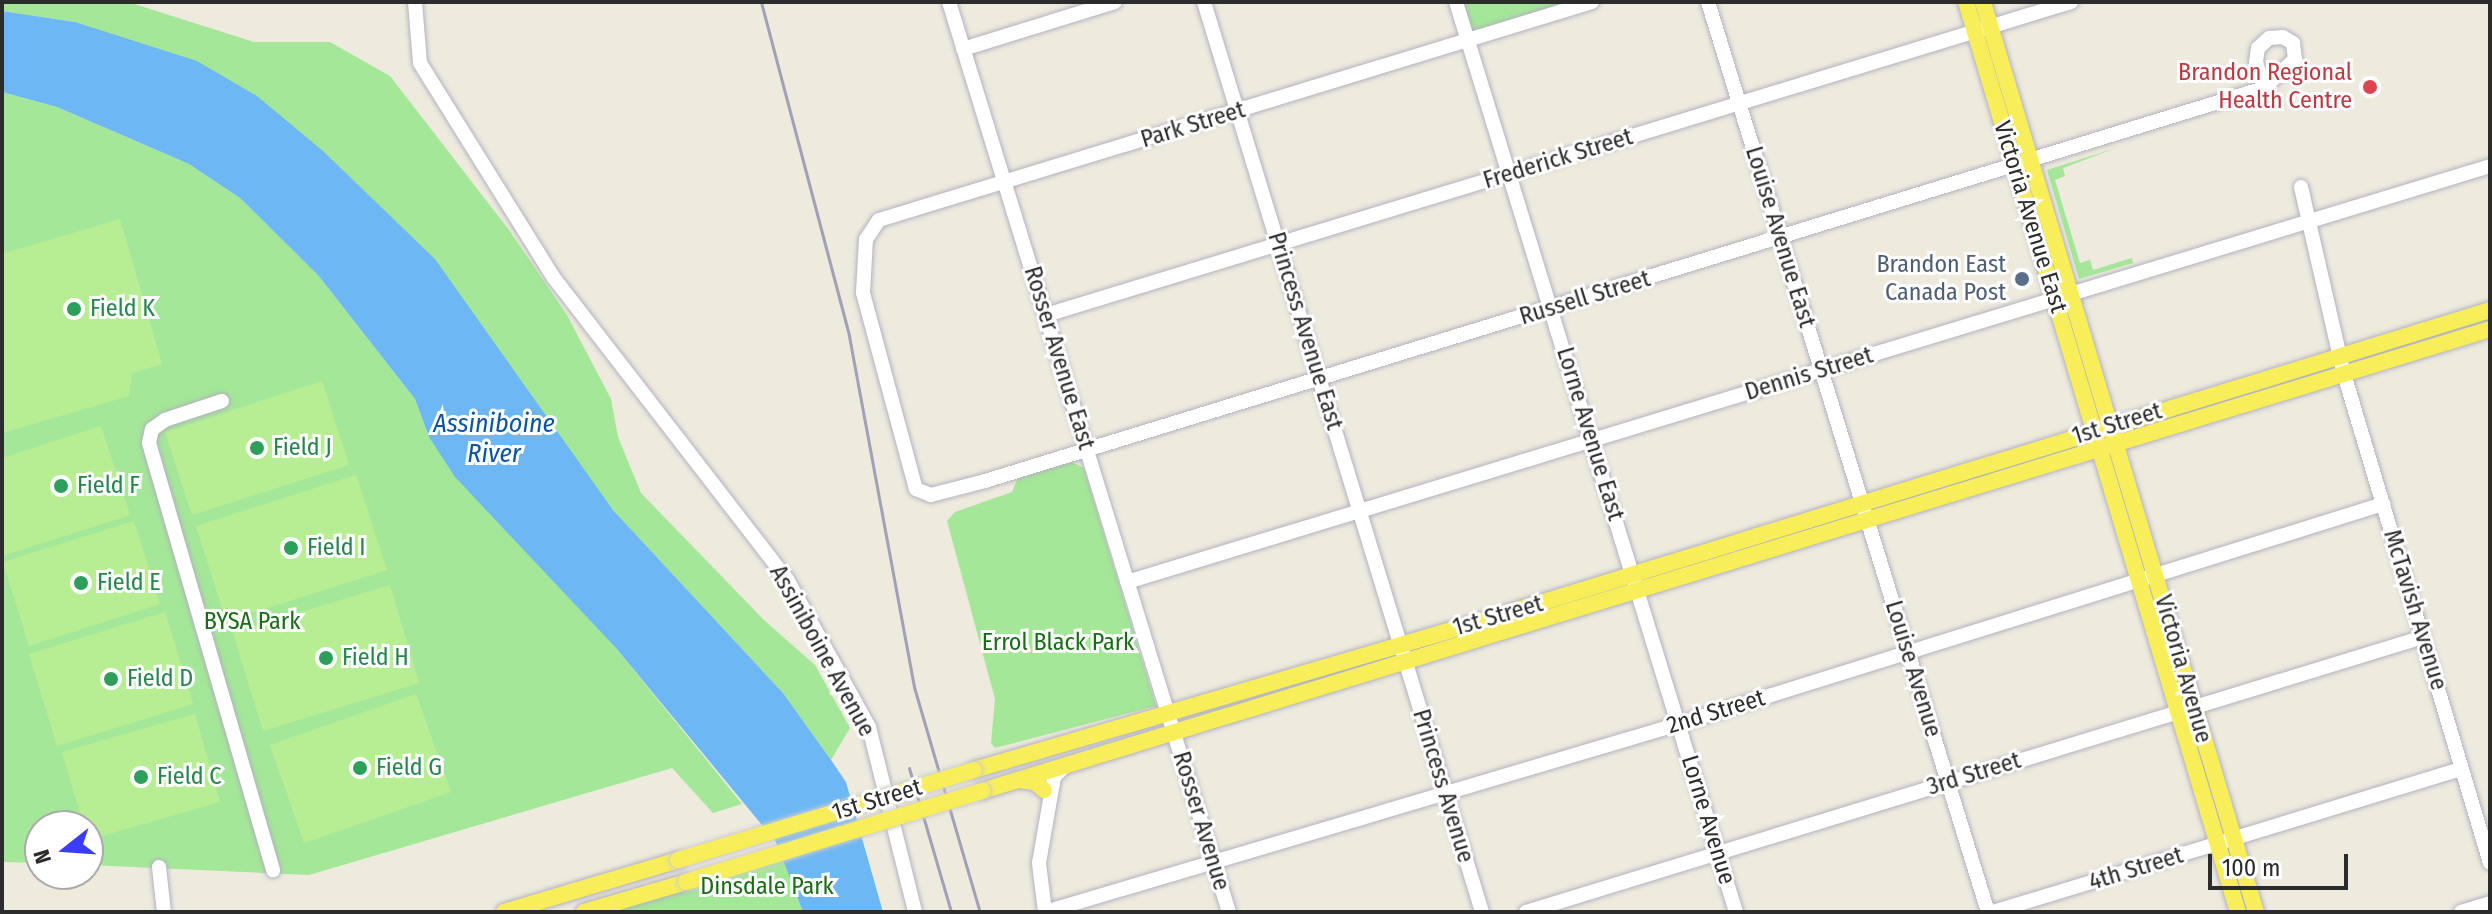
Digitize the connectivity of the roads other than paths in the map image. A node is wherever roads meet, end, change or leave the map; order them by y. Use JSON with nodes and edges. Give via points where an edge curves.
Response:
{"nodes":[{"id":1,"x":415,"y":2,"type":"edge"},
{"id":2,"x":949,"y":2,"type":"edge"},
{"id":3,"x":1115,"y":2,"type":"edge"},
{"id":4,"x":1204,"y":2,"type":"edge"},
{"id":5,"x":1456,"y":2,"type":"edge"},
{"id":6,"x":1592,"y":2,"type":"edge"},
{"id":7,"x":1708,"y":2,"type":"edge"},
{"id":8,"x":1966,"y":2,"type":"edge"},
{"id":9,"x":1983,"y":2,"type":"edge"},
{"id":10,"x":2071,"y":2,"type":"edge"},
{"id":11,"x":1983,"y":29,"type":"junction"},
{"id":12,"x":1467,"y":40,"type":"junction"},
{"id":13,"x":963,"y":49,"type":"junction"},
{"id":14,"x":2264,"y":88,"type":"dead end"},
{"id":15,"x":1740,"y":104,"type":"junction"},
{"id":16,"x":1238,"y":111,"type":"junction"},
{"id":17,"x":2023,"y":164,"type":"junction"},
{"id":18,"x":2490,"y":166,"type":"edge"},
{"id":19,"x":1510,"y":174,"type":"junction"},
{"id":20,"x":1005,"y":182,"type":"junction"},
{"id":21,"x":2301,"y":187,"type":"dead end"},
{"id":22,"x":2307,"y":221,"type":"junction"},
{"id":23,"x":1780,"y":237,"type":"junction"},
{"id":24,"x":1278,"y":245,"type":"junction"},
{"id":25,"x":2063,"y":296,"type":"junction"},
{"id":26,"x":1552,"y":309,"type":"junction"},
{"id":27,"x":2490,"y":310,"type":"edge"},
{"id":28,"x":1046,"y":315,"type":"junction"},
{"id":29,"x":2490,"y":329,"type":"edge"},
{"id":30,"x":2343,"y":355,"type":"junction"},
{"id":31,"x":1820,"y":370,"type":"junction"},
{"id":32,"x":2344,"y":374,"type":"junction"},
{"id":33,"x":1319,"y":379,"type":"junction"},
{"id":34,"x":222,"y":401,"type":"dead end"},
{"id":35,"x":2094,"y":431,"type":"junction"},
{"id":36,"x":2113,"y":434,"type":"junction"},
{"id":37,"x":1592,"y":441,"type":"junction"},
{"id":38,"x":2099,"y":448,"type":"junction"},
{"id":39,"x":1088,"y":450,"type":"junction"},
{"id":40,"x":912,"y":479,"type":"joint"},
{"id":41,"x":2383,"y":504,"type":"junction"},
{"id":42,"x":1865,"y":510,"type":"junction"},
{"id":43,"x":1360,"y":511,"type":"junction"},
{"id":44,"x":2155,"y":573,"type":"junction"},
{"id":45,"x":2138,"y":578,"type":"junction"},
{"id":46,"x":1127,"y":582,"type":"junction"},
{"id":47,"x":1636,"y":583,"type":"junction"},
{"id":48,"x":2423,"y":637,"type":"junction"},
{"id":49,"x":1402,"y":651,"type":"junction"},
{"id":50,"x":1909,"y":653,"type":"junction"},
{"id":51,"x":2185,"y":709,"type":"junction"},
{"id":52,"x":1170,"y":722,"type":"junction"},
{"id":53,"x":1679,"y":724,"type":"junction"},
{"id":54,"x":1119,"y":729,"type":"junction"},
{"id":55,"x":1070,"y":763,"type":"junction"},
{"id":56,"x":2462,"y":769,"type":"junction"},
{"id":57,"x":1040,"y":772,"type":"junction"},
{"id":58,"x":1013,"y":781,"type":"junction"},
{"id":59,"x":1948,"y":782,"type":"junction"},
{"id":60,"x":1044,"y":790,"type":"junction"},
{"id":61,"x":1445,"y":792,"type":"junction"},
{"id":62,"x":1049,"y":820,"type":"junction"},
{"id":63,"x":2226,"y":843,"type":"junction"},
{"id":64,"x":1718,"y":853,"type":"junction"},
{"id":65,"x":1213,"y":861,"type":"junction"},
{"id":66,"x":2490,"y":863,"type":"edge"},
{"id":67,"x":159,"y":867,"type":"dead end"},
{"id":68,"x":273,"y":870,"type":"dead end"},
{"id":69,"x":2490,"y":903,"type":"edge"},
{"id":70,"x":164,"y":912,"type":"edge"},
{"id":71,"x":504,"y":912,"type":"edge"},
{"id":72,"x":584,"y":912,"type":"edge"},
{"id":73,"x":915,"y":912,"type":"edge"},
{"id":74,"x":1045,"y":912,"type":"edge"},
{"id":75,"x":1229,"y":912,"type":"edge"},
{"id":76,"x":1482,"y":912,"type":"edge"},
{"id":77,"x":1526,"y":912,"type":"edge"},
{"id":78,"x":1736,"y":912,"type":"edge"},
{"id":79,"x":1990,"y":912,"type":"edge"},
{"id":80,"x":2238,"y":912,"type":"edge"},
{"id":81,"x":2256,"y":912,"type":"edge"},
{"id":82,"x":2461,"y":912,"type":"edge"}],
"edges":[{"from":1,"to":73,"type":"street","name":"Assiniboine Avenue","via":[[420,63],[579,315],[787,579],[869,727]]},
{"from":2,"to":13,"type":"street","name":"Rosser Avenue East"},
{"from":3,"to":13,"type":"street"},
{"from":4,"to":16,"type":"street","name":"Princess Avenue East"},
{"from":5,"to":12,"type":"street","name":"Lorne Avenue East"},
{"from":6,"to":12,"type":"street","name":"Park Street"},
{"from":7,"to":15,"type":"street","name":"Louise Avenue East"},
{"from":8,"to":11,"type":"main road","name":"Victoria Avenue East"},
{"from":9,"to":11,"type":"main road","name":"Victoria Avenue East"},
{"from":10,"to":11,"type":"street","name":"Frederick Street"},
{"from":11,"to":15,"type":"street","name":"Frederick Street"},
{"from":11,"to":17,"type":"main road","name":"Victoria Avenue East"},
{"from":12,"to":16,"type":"street","name":"Park Street"},
{"from":12,"to":19,"type":"street","name":"Lorne Avenue East"},
{"from":13,"to":20,"type":"street","name":"Rosser Avenue East"},
{"from":14,"to":17,"type":"street","name":"Russell Street"},
{"from":15,"to":19,"type":"street","name":"Frederick Street"},
{"from":15,"to":23,"type":"street","name":"Louise Avenue East"},
{"from":16,"to":20,"type":"street","name":"Park Street"},
{"from":16,"to":24,"type":"street","name":"Princess Avenue East"},
{"from":17,"to":23,"type":"street","name":"Russell Street"},
{"from":17,"to":25,"type":"main road","name":"Victoria Avenue East"},
{"from":18,"to":22,"type":"street","name":"Dennis Street"},
{"from":19,"to":24,"type":"street","name":"Frederick Street"},
{"from":19,"to":26,"type":"street","name":"Lorne Avenue East"},
{"from":20,"to":28,"type":"street","name":"Rosser Avenue East"},
{"from":20,"to":40,"type":"street","name":"Park Street","via":[[879,220],[864,246],[864,304]]},
{"from":21,"to":22,"type":"street","name":"McTavish Avenue"},
{"from":22,"to":25,"type":"street","name":"Dennis Street"},
{"from":22,"to":30,"type":"street","name":"McTavish Avenue"},
{"from":23,"to":26,"type":"street","name":"Russell Street"},
{"from":23,"to":31,"type":"street","name":"Louise Avenue East"},
{"from":24,"to":28,"type":"street","name":"Frederick Street"},
{"from":24,"to":33,"type":"street","name":"Princess Avenue East"},
{"from":25,"to":31,"type":"street","name":"Dennis Street"},
{"from":25,"to":35,"type":"main road","name":"Victoria Avenue East"},
{"from":25,"to":36,"type":"main road","name":"Victoria Avenue East"},
{"from":26,"to":33,"type":"street","name":"Russell Street"},
{"from":26,"to":37,"type":"street","name":"Lorne Avenue East"},
{"from":27,"to":30,"type":"main road","name":"1st Street"},
{"from":28,"to":39,"type":"street","name":"Rosser Avenue East"},
{"from":29,"to":32,"type":"main road","name":"1st Street"},
{"from":30,"to":32,"type":"street","name":"McTavish Avenue"},
{"from":30,"to":36,"type":"main road","name":"1st Street"},
{"from":31,"to":37,"type":"street","name":"Dennis Street"},
{"from":31,"to":42,"type":"street","name":"Louise Avenue East"},
{"from":32,"to":36,"type":"main road","name":"1st Street"},
{"from":32,"to":41,"type":"street","name":"McTavish Avenue"},
{"from":33,"to":39,"type":"street","name":"Russell Street"},
{"from":33,"to":43,"type":"street","name":"Princess Avenue East"},
{"from":34,"to":68,"type":"street","via":[[165,420],[152,429],[149,443]]},
{"from":35,"to":36,"type":"main road","name":"1st Street"},
{"from":35,"to":38,"type":"main road","name":"Victoria Avenue"},
{"from":35,"to":42,"type":"main road","name":"1st Street"},
{"from":36,"to":38,"type":"main road","name":"1st Street"},
{"from":36,"to":44,"type":"main road","name":"Victoria Avenue"},
{"from":37,"to":43,"type":"street","name":"Dennis Street"},
{"from":37,"to":47,"type":"street","name":"Lorne Avenue East"},
{"from":38,"to":42,"type":"main road","name":"1st Street"},
{"from":38,"to":45,"type":"main road","name":"Victoria Avenue"},
{"from":39,"to":40,"type":"street","name":"Russell Street","via":[[938,494],[922,493]]},
{"from":39,"to":46,"type":"street","name":"Rosser Avenue East"},
{"from":41,"to":44,"type":"street","name":"2nd Street"},
{"from":41,"to":48,"type":"street","name":"McTavish Avenue"},
{"from":42,"to":47,"type":"main road","name":"1st Street"},
{"from":42,"to":50,"type":"street","name":"Louise Avenue"},
{"from":43,"to":46,"type":"street","name":"Dennis Street"},
{"from":43,"to":49,"type":"street","name":"Princess Avenue East"},
{"from":44,"to":45,"type":"street","name":"2nd Street"},
{"from":44,"to":51,"type":"main road","name":"Victoria Avenue"},
{"from":45,"to":50,"type":"street","name":"2nd Street"},
{"from":45,"to":51,"type":"main road","name":"Victoria Avenue"},
{"from":46,"to":52,"type":"street","name":"Rosser Avenue East"},
{"from":47,"to":49,"type":"main road","name":"1st Street"},
{"from":47,"to":53,"type":"street","name":"Lorne Avenue"},
{"from":48,"to":51,"type":"street","name":"3rd Street"},
{"from":48,"to":56,"type":"street","name":"McTavish Avenue"},
{"from":49,"to":52,"type":"main road","name":"1st Street"},
{"from":49,"to":61,"type":"street","name":"Princess Avenue"},
{"from":50,"to":53,"type":"street","name":"2nd Street"},
{"from":50,"to":59,"type":"street","name":"Louise Avenue"},
{"from":51,"to":59,"type":"street","name":"3rd Street"},
{"from":51,"to":63,"type":"main road","name":"Victoria Avenue"},
{"from":52,"to":54,"type":"main road","name":"1st Street"},
{"from":52,"to":55,"type":"main road","name":"1st Street"},
{"from":52,"to":65,"type":"street","name":"Rosser Avenue"},
{"from":53,"to":61,"type":"street","name":"2nd Street"},
{"from":53,"to":64,"type":"street","name":"Lorne Avenue"},
{"from":54,"to":57,"type":"main road","via":[[1044,759]]},
{"from":54,"to":71,"type":"main road","name":"1st Street","bridge":true},
{"from":55,"to":57,"type":"main road","name":"1st Street"},
{"from":55,"to":62,"type":"street","via":[[1054,777]]},
{"from":56,"to":63,"type":"street","name":"4th Street"},
{"from":56,"to":66,"type":"street","name":"McTavish Avenue"},
{"from":57,"to":58,"type":"main road","name":"1st Street"},
{"from":57,"to":60,"type":"street"},
{"from":58,"to":60,"type":"main road","via":[[1035,782]]},
{"from":58,"to":72,"type":"main road","name":"1st Street","bridge":true},
{"from":59,"to":64,"type":"street","name":"3rd Street"},
{"from":59,"to":79,"type":"street","name":"Louise Avenue"},
{"from":60,"to":62,"type":"street"},
{"from":61,"to":65,"type":"street","name":"2nd Street"},
{"from":61,"to":76,"type":"street","name":"Princess Avenue"},
{"from":62,"to":74,"type":"street","via":[[1039,863]]},
{"from":63,"to":79,"type":"street","name":"4th Street"},
{"from":63,"to":80,"type":"main road","name":"Victoria Avenue"},
{"from":63,"to":81,"type":"main road","name":"Victoria Avenue"},
{"from":64,"to":77,"type":"street","name":"3rd Street"},
{"from":64,"to":78,"type":"street","name":"Lorne Avenue"},
{"from":65,"to":74,"type":"street","name":"2nd Street"},
{"from":65,"to":75,"type":"street","name":"Rosser Avenue"},
{"from":67,"to":70,"type":"street"},
{"from":69,"to":82,"type":"street"}]}
